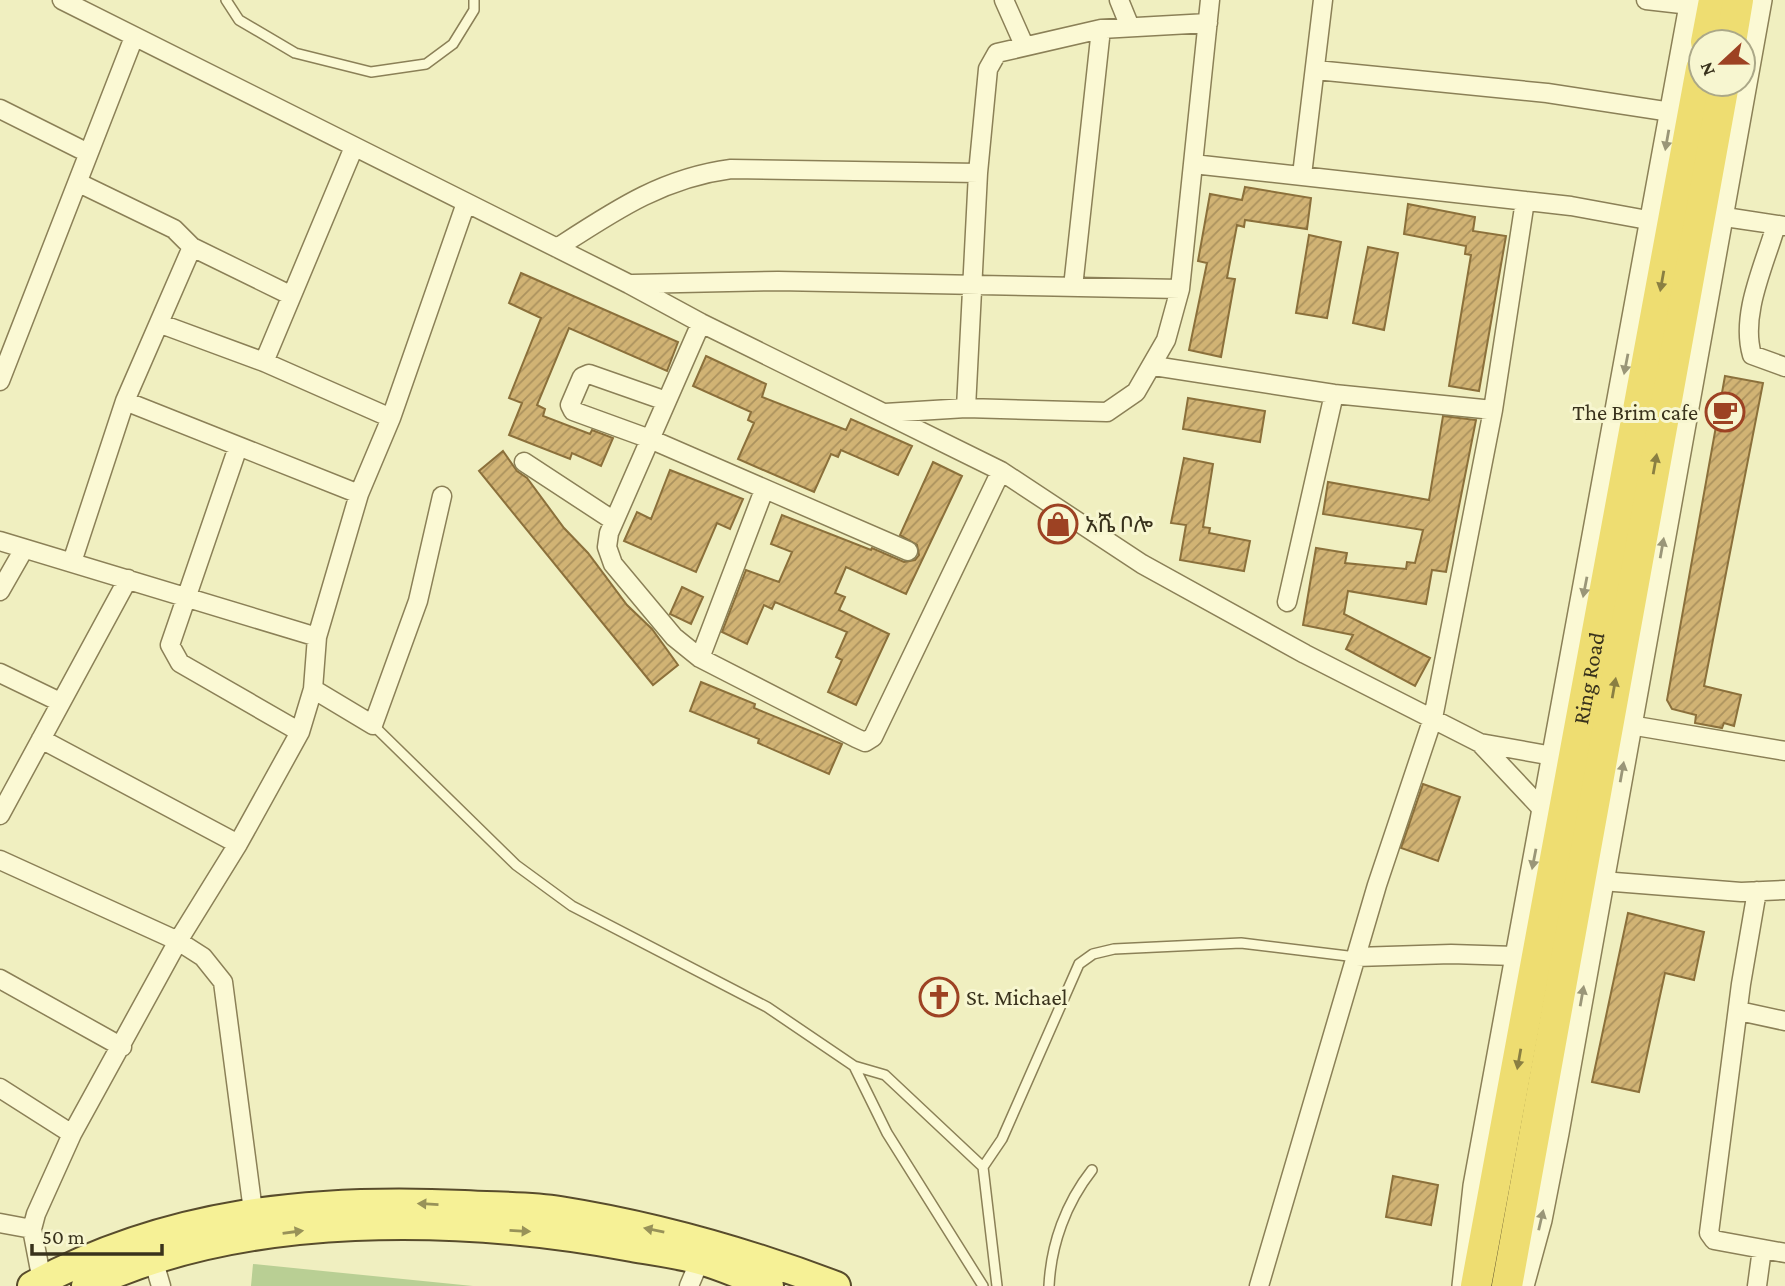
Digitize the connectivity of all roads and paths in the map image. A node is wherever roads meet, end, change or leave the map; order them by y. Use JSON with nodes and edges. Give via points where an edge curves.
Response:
{"nodes":[{"id":1,"x":62,"y":0,"type":"edge"},
{"id":2,"x":226,"y":0,"type":"edge"},
{"id":3,"x":474,"y":0,"type":"edge"},
{"id":4,"x":1004,"y":0,"type":"edge"},
{"id":5,"x":1119,"y":0,"type":"edge"},
{"id":6,"x":1210,"y":0,"type":"edge"},
{"id":7,"x":1323,"y":0,"type":"edge"},
{"id":8,"x":1646,"y":0,"type":"edge"},
{"id":9,"x":1738,"y":0,"type":"edge"},
{"id":10,"x":1761,"y":0,"type":"edge"},
{"id":11,"x":1698,"y":2,"type":"edge"},
{"id":12,"x":1208,"y":23,"type":"junction"},
{"id":13,"x":1130,"y":27,"type":"junction"},
{"id":14,"x":1703,"y":28,"type":"edge"},
{"id":15,"x":1733,"y":28,"type":"edge"},
{"id":16,"x":1101,"y":29,"type":"junction"},
{"id":17,"x":134,"y":37,"type":"junction"},
{"id":18,"x":1024,"y":45,"type":"junction"},
{"id":19,"x":1316,"y":70,"type":"junction"},
{"id":20,"x":1696,"y":98,"type":"edge"},
{"id":21,"x":1721,"y":98,"type":"edge"},
{"id":22,"x":0,"y":109,"type":"edge"},
{"id":23,"x":1671,"y":112,"type":"junction"},
{"id":24,"x":354,"y":147,"type":"junction"},
{"id":25,"x":88,"y":153,"type":"junction"},
{"id":26,"x":1193,"y":164,"type":"junction"},
{"id":27,"x":978,"y":173,"type":"junction"},
{"id":28,"x":1301,"y":175,"type":"junction"},
{"id":29,"x":79,"y":183,"type":"junction"},
{"id":30,"x":1525,"y":201,"type":"junction"},
{"id":31,"x":466,"y":203,"type":"junction"},
{"id":32,"x":1725,"y":217,"type":"junction"},
{"id":33,"x":1653,"y":221,"type":"junction"},
{"id":34,"x":1780,"y":225,"type":"edge"},
{"id":35,"x":192,"y":247,"type":"junction"},
{"id":36,"x":557,"y":248,"type":"junction"},
{"id":37,"x":629,"y":284,"type":"junction"},
{"id":38,"x":975,"y":285,"type":"junction"},
{"id":39,"x":1073,"y":287,"type":"junction"},
{"id":40,"x":1180,"y":289,"type":"junction"},
{"id":41,"x":290,"y":295,"type":"junction"},
{"id":42,"x":702,"y":323,"type":"junction"},
{"id":43,"x":161,"y":324,"type":"junction"},
{"id":44,"x":264,"y":362,"type":"junction"},
{"id":45,"x":1154,"y":366,"type":"junction"},
{"id":46,"x":1785,"y":367,"type":"edge"},
{"id":47,"x":0,"y":381,"type":"edge"},
{"id":48,"x":1334,"y":394,"type":"junction"},
{"id":49,"x":125,"y":401,"type":"junction"},
{"id":50,"x":666,"y":401,"type":"junction"},
{"id":51,"x":966,"y":408,"type":"junction"},
{"id":52,"x":1493,"y":410,"type":"junction"},
{"id":53,"x":884,"y":413,"type":"junction"},
{"id":54,"x":391,"y":418,"type":"junction"},
{"id":55,"x":650,"y":439,"type":"junction"},
{"id":56,"x":238,"y":447,"type":"junction"},
{"id":57,"x":524,"y":462,"type":"dead end"},
{"id":58,"x":1001,"y":471,"type":"junction"},
{"id":59,"x":764,"y":491,"type":"junction"},
{"id":60,"x":359,"y":494,"type":"junction"},
{"id":61,"x":442,"y":496,"type":"dead end"},
{"id":62,"x":614,"y":520,"type":"junction"},
{"id":63,"x":0,"y":541,"type":"edge"},
{"id":64,"x":24,"y":549,"type":"junction"},
{"id":65,"x":908,"y":551,"type":"dead end"},
{"id":66,"x":72,"y":562,"type":"junction"},
{"id":67,"x":128,"y":579,"type":"junction"},
{"id":68,"x":0,"y":591,"type":"edge"},
{"id":69,"x":187,"y":595,"type":"junction"},
{"id":70,"x":1287,"y":602,"type":"dead end"},
{"id":71,"x":317,"y":638,"type":"junction"},
{"id":72,"x":700,"y":658,"type":"junction"},
{"id":73,"x":0,"y":673,"type":"edge"},
{"id":74,"x":313,"y":689,"type":"junction"},
{"id":75,"x":60,"y":702,"type":"junction"},
{"id":76,"x":1433,"y":718,"type":"junction"},
{"id":77,"x":373,"y":725,"type":"junction"},
{"id":78,"x":1630,"y":725,"type":"junction"},
{"id":79,"x":300,"y":732,"type":"junction"},
{"id":80,"x":41,"y":739,"type":"junction"},
{"id":81,"x":1480,"y":743,"type":"junction"},
{"id":82,"x":1785,"y":751,"type":"edge"},
{"id":83,"x":1553,"y":756,"type":"junction"},
{"id":84,"x":1543,"y":810,"type":"junction"},
{"id":85,"x":0,"y":815,"type":"edge"},
{"id":86,"x":238,"y":844,"type":"junction"},
{"id":87,"x":0,"y":860,"type":"edge"},
{"id":88,"x":1602,"y":881,"type":"junction"},
{"id":89,"x":1785,"y":890,"type":"edge"},
{"id":90,"x":1757,"y":891,"type":"junction"},
{"id":91,"x":178,"y":941,"type":"junction"},
{"id":92,"x":1356,"y":957,"type":"junction"},
{"id":93,"x":1516,"y":957,"type":"junction"},
{"id":94,"x":0,"y":979,"type":"edge"},
{"id":95,"x":1739,"y":1011,"type":"junction"},
{"id":96,"x":1785,"y":1021,"type":"edge"},
{"id":97,"x":122,"y":1047,"type":"junction"},
{"id":98,"x":855,"y":1066,"type":"junction"},
{"id":99,"x":0,"y":1088,"type":"edge"},
{"id":100,"x":72,"y":1134,"type":"junction"},
{"id":101,"x":983,"y":1167,"type":"junction"},
{"id":102,"x":1092,"y":1170,"type":"dead end"},
{"id":103,"x":254,"y":1211,"type":"junction"},
{"id":104,"x":0,"y":1223,"type":"edge"},
{"id":105,"x":32,"y":1229,"type":"junction"},
{"id":106,"x":1762,"y":1249,"type":"junction"},
{"id":107,"x":1785,"y":1254,"type":"edge"},
{"id":108,"x":153,"y":1259,"type":"junction"},
{"id":109,"x":701,"y":1260,"type":"junction"},
{"id":110,"x":766,"y":1276,"type":"edge"},
{"id":111,"x":37,"y":1283,"type":"edge"},
{"id":112,"x":86,"y":1286,"type":"edge"},
{"id":113,"x":161,"y":1286,"type":"edge"},
{"id":114,"x":689,"y":1286,"type":"edge"},
{"id":115,"x":836,"y":1286,"type":"edge"},
{"id":116,"x":983,"y":1286,"type":"edge"},
{"id":117,"x":997,"y":1286,"type":"edge"},
{"id":118,"x":1049,"y":1286,"type":"edge"},
{"id":119,"x":1259,"y":1286,"type":"edge"},
{"id":120,"x":1463,"y":1286,"type":"edge"},
{"id":121,"x":1476,"y":1286,"type":"edge"},
{"id":122,"x":1507,"y":1286,"type":"edge"},
{"id":123,"x":1523,"y":1286,"type":"edge"},
{"id":124,"x":1757,"y":1286,"type":"edge"}],
"edges":[{"from":1,"to":17,"type":"street"},
{"from":2,"to":3,"type":"lane","via":[[239,20],[295,53],[371,72],[426,64],[453,44],[474,10]]},
{"from":4,"to":18,"type":"street"},
{"from":5,"to":13,"type":"street"},
{"from":6,"to":12,"type":"street"},
{"from":7,"to":19,"type":"street"},
{"from":8,"to":11,"type":"street"},
{"from":9,"to":15,"type":"highway"},
{"from":10,"to":32,"type":"street"},
{"from":11,"to":14,"type":"highway"},
{"from":11,"to":23,"type":"street"},
{"from":12,"to":13,"type":"street"},
{"from":12,"to":26,"type":"street"},
{"from":13,"to":16,"type":"street"},
{"from":16,"to":18,"type":"street"},
{"from":16,"to":39,"type":"street"},
{"from":17,"to":24,"type":"street"},
{"from":17,"to":25,"type":"street"},
{"from":18,"to":27,"type":"street","via":[[997,53],[988,69]]},
{"from":19,"to":23,"type":"street","via":[[1547,93]]},
{"from":19,"to":28,"type":"street"},
{"from":20,"to":121,"type":"highway","name":"Ring Road","one_way":true},
{"from":122,"to":21,"type":"highway","name":"Ring Road","one_way":true},
{"from":22,"to":25,"type":"street"},
{"from":23,"to":33,"type":"street","one_way":true},
{"from":24,"to":31,"type":"street"},
{"from":24,"to":41,"type":"street"},
{"from":25,"to":29,"type":"street"},
{"from":26,"to":28,"type":"street"},
{"from":26,"to":40,"type":"street"},
{"from":27,"to":36,"type":"street","via":[[731,169],[698,173],[636,197]]},
{"from":27,"to":38,"type":"street"},
{"from":28,"to":30,"type":"street"},
{"from":29,"to":35,"type":"street","via":[[174,229]]},
{"from":29,"to":47,"type":"street"},
{"from":30,"to":33,"type":"street"},
{"from":30,"to":52,"type":"street"},
{"from":31,"to":36,"type":"street"},
{"from":31,"to":54,"type":"street"},
{"from":32,"to":34,"type":"street"},
{"from":78,"to":32,"type":"street","one_way":true},
{"from":33,"to":83,"type":"street","one_way":true},
{"from":34,"to":46,"type":"street","via":[[1753,304],[1747,339],[1752,355]]},
{"from":35,"to":41,"type":"street"},
{"from":35,"to":43,"type":"street"},
{"from":36,"to":37,"type":"street"},
{"from":37,"to":38,"type":"street"},
{"from":37,"to":42,"type":"street"},
{"from":38,"to":39,"type":"street"},
{"from":38,"to":51,"type":"street"},
{"from":39,"to":40,"type":"street"},
{"from":40,"to":45,"type":"street"},
{"from":41,"to":44,"type":"street"},
{"from":42,"to":50,"type":"street"},
{"from":42,"to":53,"type":"street"},
{"from":43,"to":44,"type":"street"},
{"from":43,"to":49,"type":"street"},
{"from":44,"to":54,"type":"street"},
{"from":45,"to":48,"type":"street"},
{"from":45,"to":51,"type":"street","via":[[1136,392],[1107,412]]},
{"from":48,"to":52,"type":"street"},
{"from":48,"to":70,"type":"street"},
{"from":49,"to":56,"type":"street"},
{"from":49,"to":66,"type":"street"},
{"from":50,"to":55,"type":"street"},
{"from":50,"to":55,"type":"street","via":[[589,374],[582,377],[570,405],[573,411]]},
{"from":51,"to":53,"type":"street"},
{"from":52,"to":76,"type":"street"},
{"from":53,"to":58,"type":"street"},
{"from":54,"to":60,"type":"street"},
{"from":55,"to":59,"type":"street"},
{"from":55,"to":62,"type":"street"},
{"from":56,"to":60,"type":"street"},
{"from":56,"to":69,"type":"street"},
{"from":57,"to":62,"type":"street"},
{"from":58,"to":72,"type":"street","via":[[873,737],[866,741],[856,738]]},
{"from":58,"to":76,"type":"street","via":[[1142,564]]},
{"from":59,"to":65,"type":"street"},
{"from":59,"to":72,"type":"street"},
{"from":60,"to":71,"type":"street"},
{"from":61,"to":77,"type":"street","via":[[418,601]]},
{"from":62,"to":72,"type":"street","via":[[607,547],[613,564],[674,636]]},
{"from":63,"to":64,"type":"street"},
{"from":64,"to":66,"type":"street"},
{"from":64,"to":68,"type":"street"},
{"from":66,"to":67,"type":"street"},
{"from":67,"to":69,"type":"street"},
{"from":67,"to":75,"type":"street"},
{"from":69,"to":71,"type":"street"},
{"from":69,"to":79,"type":"street","via":[[170,645],[180,663]]},
{"from":71,"to":74,"type":"street"},
{"from":73,"to":75,"type":"street"},
{"from":74,"to":77,"type":"street"},
{"from":74,"to":79,"type":"street"},
{"from":75,"to":80,"type":"street"},
{"from":76,"to":81,"type":"street"},
{"from":76,"to":92,"type":"street"},
{"from":77,"to":98,"type":"lane","via":[[516,865],[572,906],[766,1007]]},
{"from":78,"to":82,"type":"street"},
{"from":88,"to":78,"type":"street","one_way":true},
{"from":79,"to":86,"type":"street"},
{"from":80,"to":85,"type":"street"},
{"from":80,"to":86,"type":"street"},
{"from":81,"to":83,"type":"street"},
{"from":81,"to":84,"type":"street"},
{"from":83,"to":84,"type":"street"},
{"from":84,"to":93,"type":"street","one_way":true},
{"from":86,"to":91,"type":"street"},
{"from":87,"to":91,"type":"street"},
{"from":88,"to":90,"type":"street"},
{"from":123,"to":88,"type":"street","one_way":true,"via":[[1541,1220]]},
{"from":89,"to":90,"type":"street"},
{"from":90,"to":95,"type":"street"},
{"from":91,"to":97,"type":"street"},
{"from":91,"to":103,"type":"street","via":[[203,957],[223,982]]},
{"from":92,"to":93,"type":"street"},
{"from":92,"to":101,"type":"lane","via":[[1241,943],[1093,954],[1079,964],[1002,1139]]},
{"from":92,"to":119,"type":"street"},
{"from":93,"to":120,"type":"street","via":[[1474,1186]]},
{"from":94,"to":97,"type":"street"},
{"from":95,"to":96,"type":"street"},
{"from":95,"to":106,"type":"street","via":[[1709,1233],[1714,1240]]},
{"from":97,"to":100,"type":"street"},
{"from":98,"to":101,"type":"lane","via":[[885,1075]]},
{"from":98,"to":116,"type":"lane","via":[[887,1133]]},
{"from":99,"to":100,"type":"street"},
{"from":100,"to":105,"type":"street"},
{"from":101,"to":117,"type":"lane"},
{"from":102,"to":118,"type":"lane","via":[[1067,1210]]},
{"from":110,"to":103,"type":"main road","one_way":true,"via":[[670,1233],[557,1210],[402,1202]]},
{"from":103,"to":111,"type":"main road","via":[[200,1222],[125,1246]]},
{"from":104,"to":105,"type":"street"},
{"from":105,"to":111,"type":"street"},
{"from":106,"to":107,"type":"street"},
{"from":106,"to":124,"type":"street"},
{"from":108,"to":109,"type":"main road","one_way":true,"via":[[206,1244],[304,1231],[402,1226],[555,1232]]},
{"from":108,"to":112,"type":"main road"},
{"from":108,"to":113,"type":"street"},
{"from":109,"to":110,"type":"main road"},
{"from":109,"to":114,"type":"street"},
{"from":110,"to":115,"type":"main road"}]}
